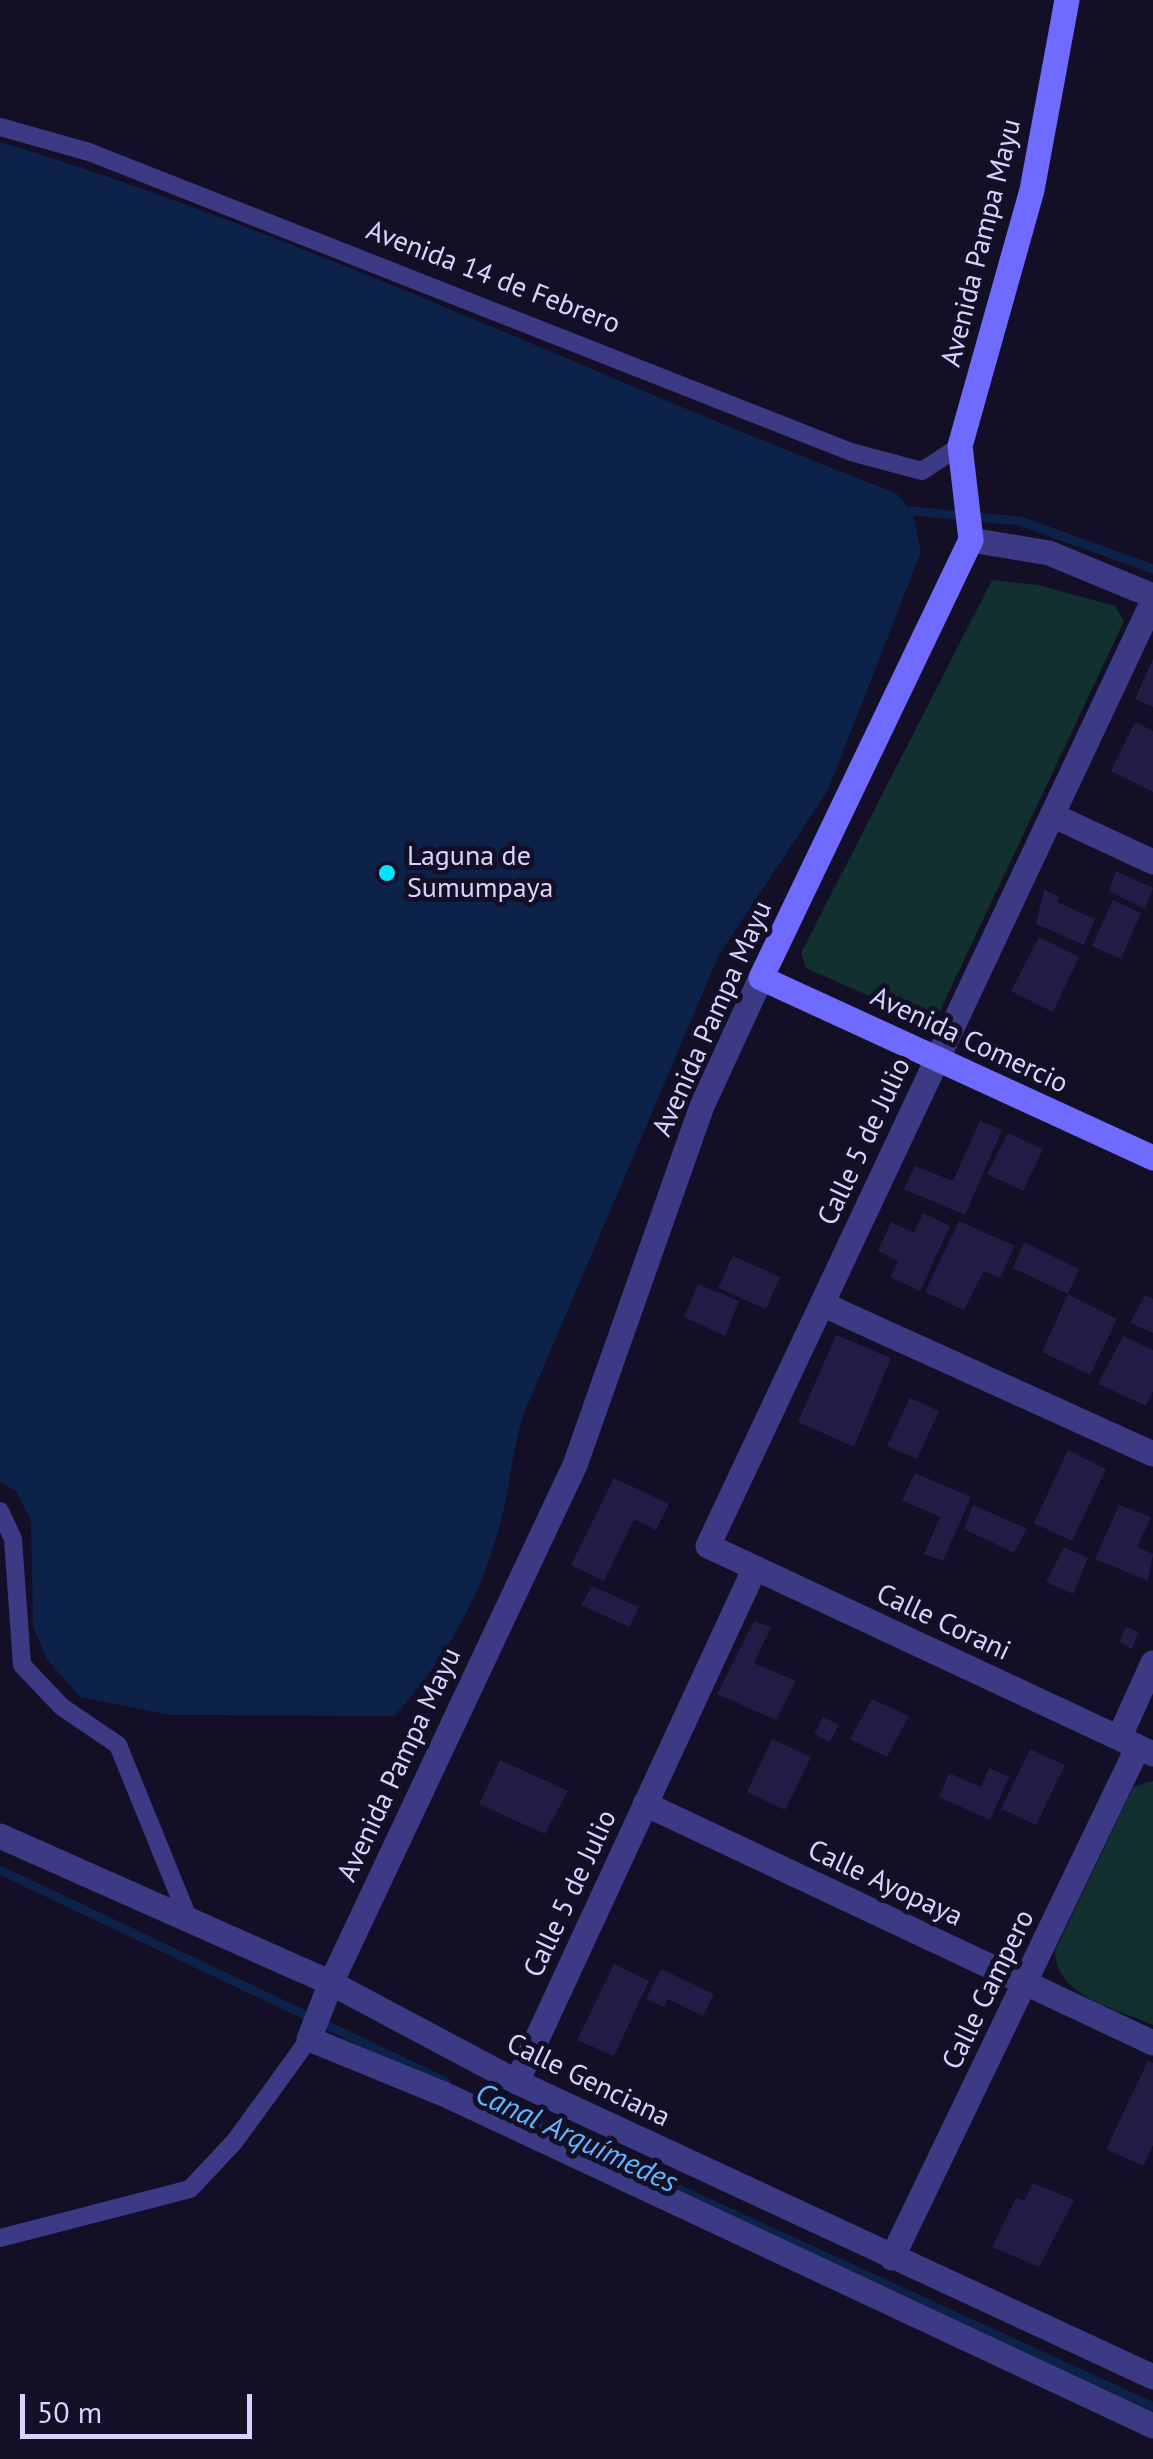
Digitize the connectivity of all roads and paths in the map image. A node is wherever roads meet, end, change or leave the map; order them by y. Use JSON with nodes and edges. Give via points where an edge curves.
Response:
{"nodes":[{"id":1,"x":1067,"y":0,"type":"edge"},
{"id":2,"x":0,"y":127,"type":"edge"},
{"id":3,"x":960,"y":446,"type":"junction"},
{"id":4,"x":971,"y":540,"type":"junction"},
{"id":5,"x":1153,"y":598,"type":"edge"},
{"id":6,"x":1052,"y":815,"type":"junction"},
{"id":7,"x":1153,"y":862,"type":"edge"},
{"id":8,"x":761,"y":978,"type":"junction"},
{"id":9,"x":937,"y":1059,"type":"junction"},
{"id":10,"x":1153,"y":1158,"type":"edge"},
{"id":11,"x":822,"y":1304,"type":"junction"},
{"id":12,"x":1153,"y":1454,"type":"edge"},
{"id":13,"x":0,"y":1511,"type":"edge"},
{"id":14,"x":708,"y":1546,"type":"joint"},
{"id":15,"x":755,"y":1568,"type":"junction"},
{"id":16,"x":1153,"y":1663,"type":"edge"},
{"id":17,"x":1137,"y":1746,"type":"edge"},
{"id":18,"x":645,"y":1804,"type":"junction"},
{"id":19,"x":0,"y":1836,"type":"edge"},
{"id":20,"x":189,"y":1920,"type":"junction"},
{"id":21,"x":1026,"y":1984,"type":"junction"},
{"id":22,"x":329,"y":1987,"type":"junction"},
{"id":23,"x":312,"y":2029,"type":"junction"},
{"id":24,"x":1153,"y":2044,"type":"edge"},
{"id":25,"x":517,"y":2082,"type":"junction"},
{"id":26,"x":0,"y":2238,"type":"edge"},
{"id":27,"x":892,"y":2258,"type":"junction"},
{"id":28,"x":1153,"y":2377,"type":"edge"},
{"id":29,"x":1153,"y":2426,"type":"edge"}],
"edges":[{"from":1,"to":3,"type":"street","name":"Avenida Pampa Mayu","via":[[1032,190]]},
{"from":2,"to":3,"type":"lane","name":"Avenida 14 de Febrero","via":[[89,152],[851,452],[922,471]]},
{"from":3,"to":4,"type":"street","name":"Avenida Pampa Mayu"},
{"from":4,"to":5,"type":"street","via":[[1049,553]]},
{"from":4,"to":8,"type":"street","name":"Avenida Pampa Mayu"},
{"from":5,"to":6,"type":"street","name":"Calle 5 de Julio"},
{"from":6,"to":7,"type":"street"},
{"from":6,"to":9,"type":"street","name":"Calle 5 de Julio"},
{"from":8,"to":9,"type":"street","name":"Avenida Comercio"},
{"from":8,"to":22,"type":"street","name":"Avenida Pampa Mayu","via":[[702,1106],[575,1466]]},
{"from":9,"to":10,"type":"street","name":"Avenida Comercio"},
{"from":9,"to":11,"type":"street","name":"Calle 5 de Julio"},
{"from":11,"to":12,"type":"street"},
{"from":11,"to":14,"type":"street","name":"Calle 5 de Julio"},
{"from":13,"to":20,"type":"lane","via":[[13,1538],[22,1666],[62,1708],[118,1744]]},
{"from":14,"to":15,"type":"street","name":"Calle Corani"},
{"from":15,"to":17,"type":"street","name":"Calle Corani"},
{"from":15,"to":18,"type":"street","name":"Calle 5 de Julio"},
{"from":16,"to":17,"type":"street","name":"Calle Campero"},
{"from":17,"to":21,"type":"street","name":"Calle Campero"},
{"from":18,"to":21,"type":"street","name":"Calle Ayopaya"},
{"from":18,"to":25,"type":"street","name":"Calle 5 de Julio"},
{"from":19,"to":20,"type":"street","name":"Calle Genciana"},
{"from":20,"to":22,"type":"street","name":"Calle Genciana"},
{"from":21,"to":24,"type":"street","name":"Calle Ayopaya"},
{"from":21,"to":27,"type":"street","name":"Calle Campero"},
{"from":22,"to":23,"type":"street","name":"Avenida Pampa Mayu"},
{"from":22,"to":25,"type":"street","name":"Calle Genciana"},
{"from":23,"to":26,"type":"lane","via":[[235,2141],[190,2189]]},
{"from":23,"to":29,"type":"street"},
{"from":25,"to":27,"type":"street","name":"Calle Genciana"},
{"from":27,"to":28,"type":"street","name":"Calle Genciana"}]}
